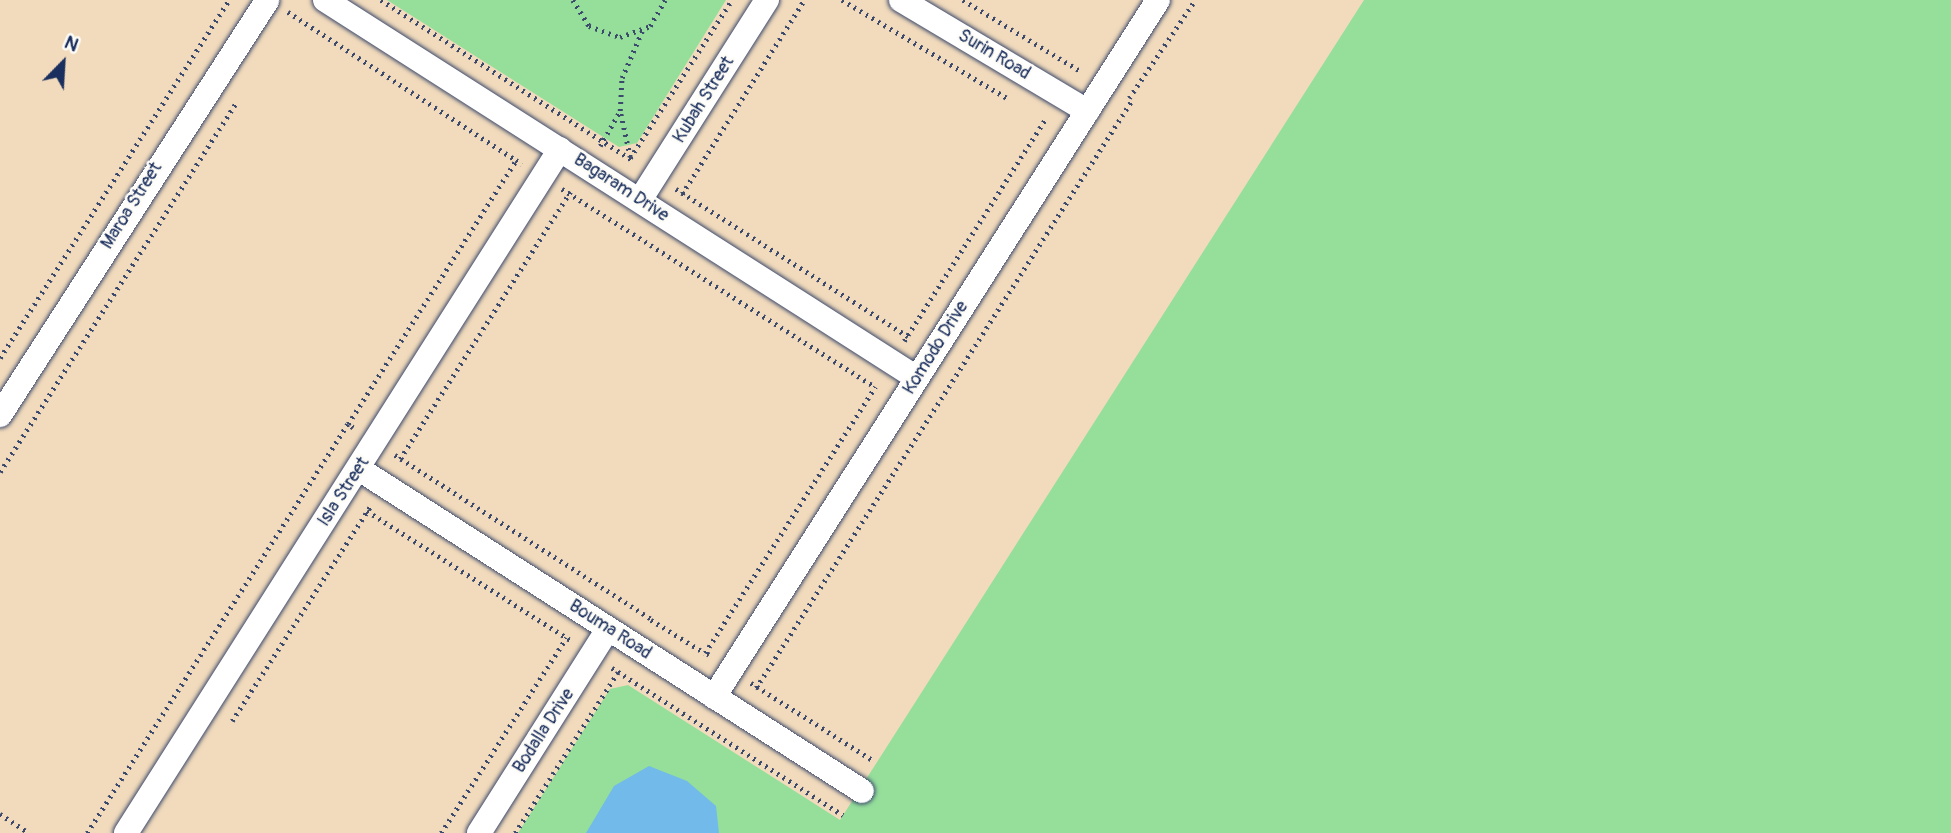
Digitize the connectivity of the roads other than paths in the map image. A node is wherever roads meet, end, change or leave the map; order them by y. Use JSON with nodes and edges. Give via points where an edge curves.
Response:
{"nodes":[{"id":1,"x":325,"y":0,"type":"edge"},
{"id":2,"x":767,"y":0,"type":"edge"},
{"id":3,"x":901,"y":0,"type":"edge"},
{"id":4,"x":1158,"y":0,"type":"edge"},
{"id":5,"x":274,"y":4,"type":"edge"},
{"id":6,"x":1087,"y":111,"type":"junction"},
{"id":7,"x":560,"y":149,"type":"junction"},
{"id":8,"x":640,"y":200,"type":"junction"},
{"id":9,"x":917,"y":378,"type":"junction"},
{"id":10,"x":0,"y":415,"type":"edge"},
{"id":11,"x":359,"y":469,"type":"junction"},
{"id":12,"x":608,"y":629,"type":"junction"},
{"id":13,"x":714,"y":697,"type":"junction"},
{"id":14,"x":862,"y":791,"type":"dead end"},
{"id":15,"x":126,"y":833,"type":"edge"},
{"id":16,"x":479,"y":833,"type":"edge"}],
"edges":[{"from":1,"to":7,"type":"street","name":"Bagaram Drive"},
{"from":2,"to":8,"type":"street","name":"Kubah Street"},
{"from":3,"to":6,"type":"street","name":"Surin Road"},
{"from":4,"to":6,"type":"street","name":"Komodo Drive"},
{"from":5,"to":10,"type":"street","name":"Maroa Street"},
{"from":6,"to":9,"type":"street","name":"Komodo Drive"},
{"from":7,"to":8,"type":"street","name":"Bagaram Drive"},
{"from":7,"to":11,"type":"street","name":"Isla Street"},
{"from":8,"to":9,"type":"street","name":"Bagaram Drive"},
{"from":9,"to":13,"type":"street","name":"Komodo Drive"},
{"from":11,"to":12,"type":"street","name":"Bouma Road"},
{"from":11,"to":15,"type":"street","name":"Isla Street"},
{"from":12,"to":13,"type":"street","name":"Bouma Road"},
{"from":12,"to":16,"type":"street","name":"Bodalla Drive"},
{"from":13,"to":14,"type":"street","name":"Bouma Road"}]}
